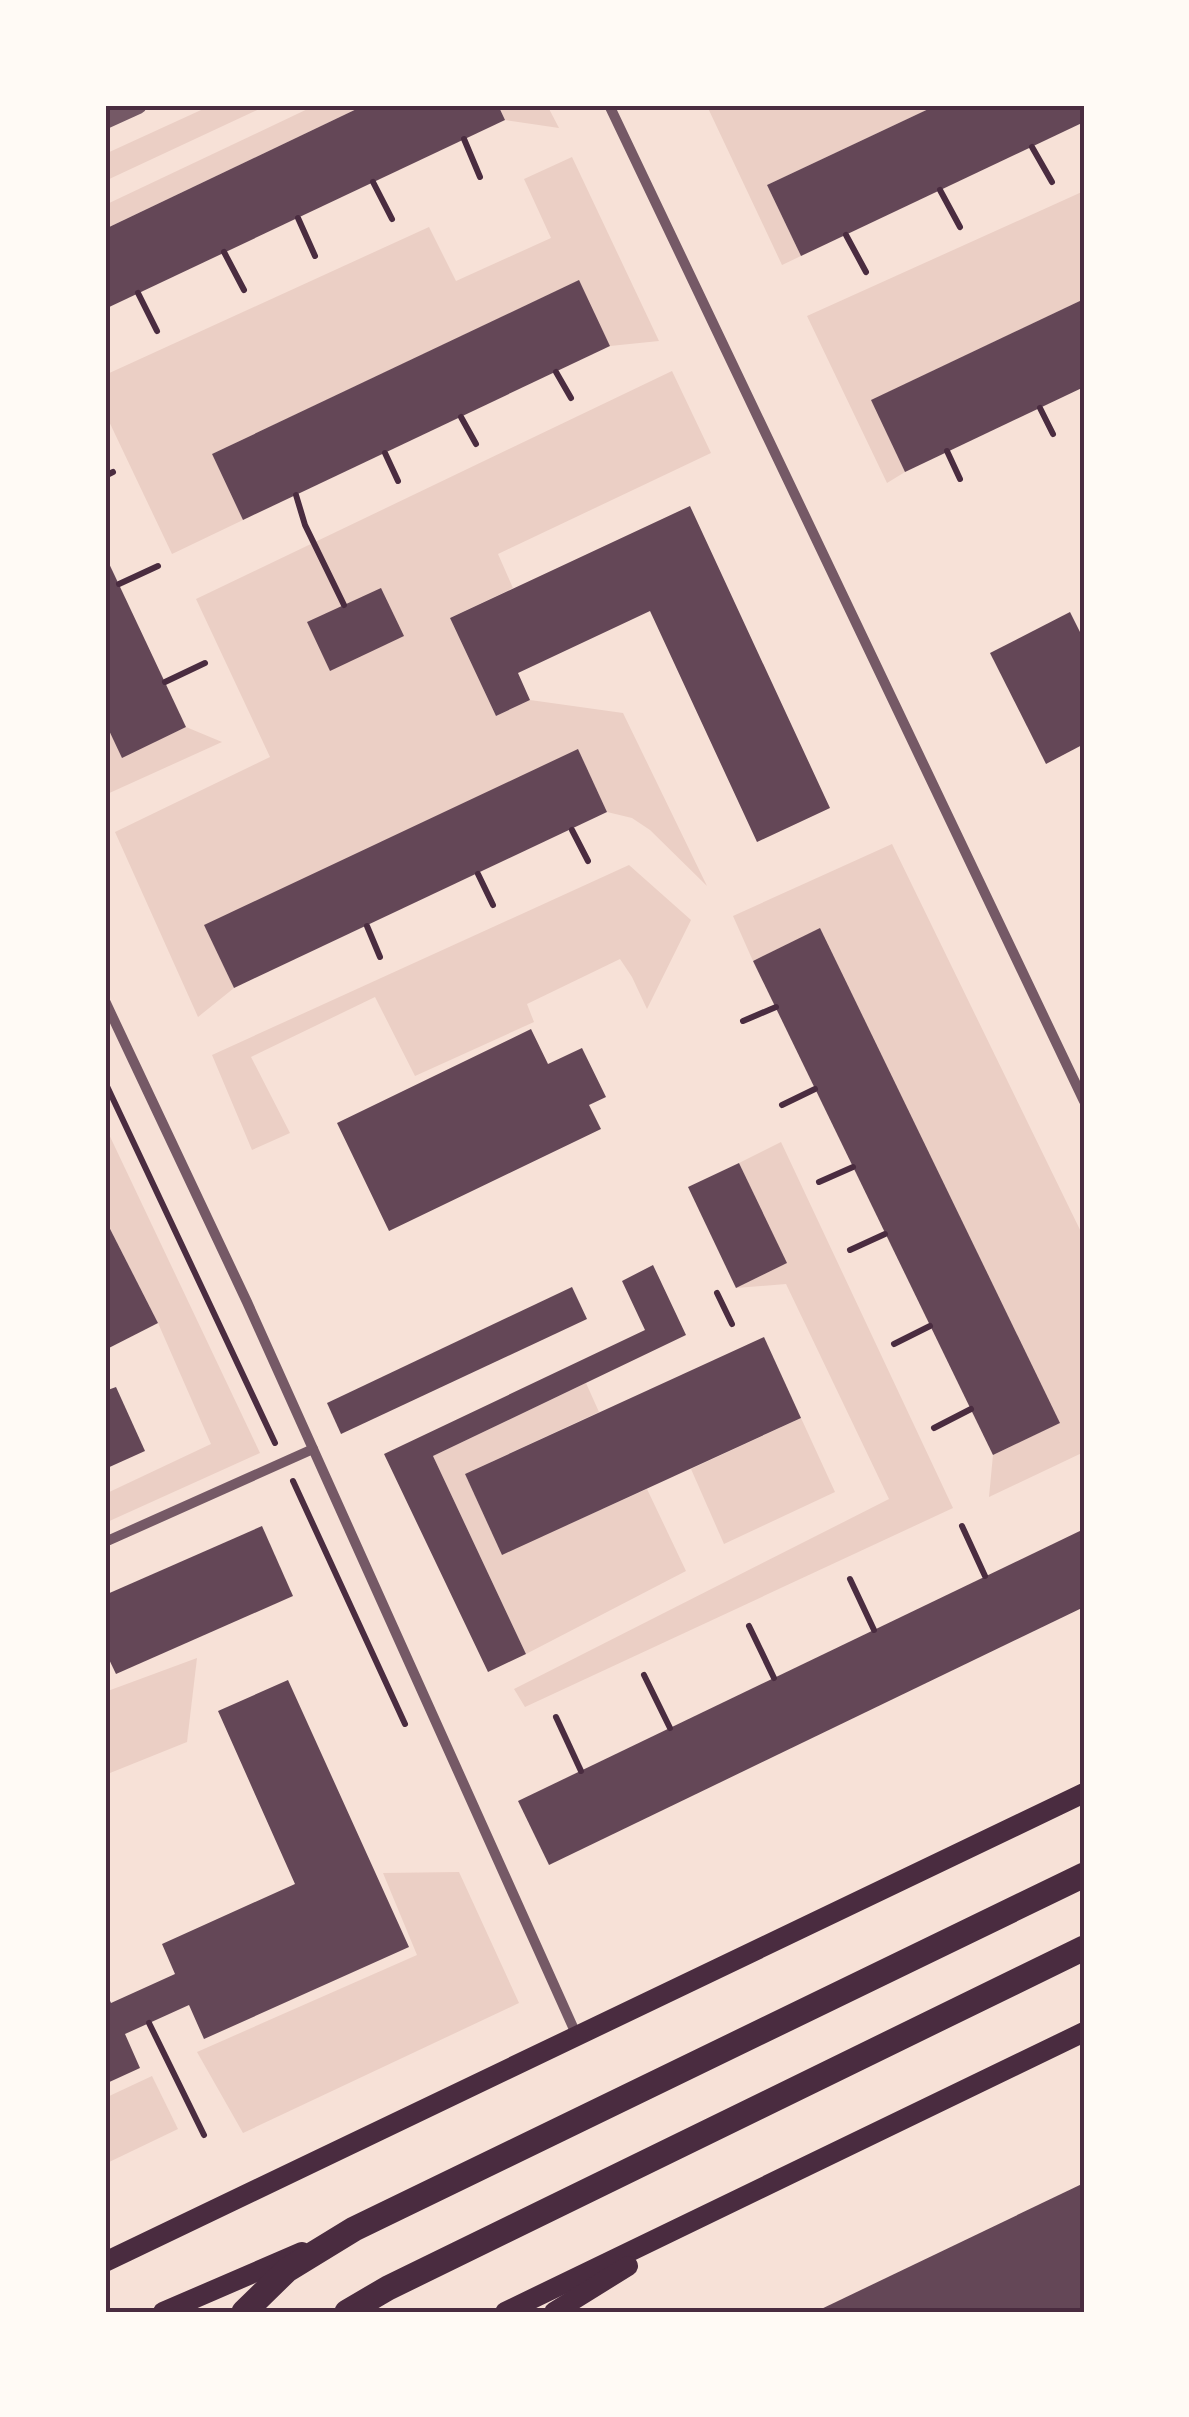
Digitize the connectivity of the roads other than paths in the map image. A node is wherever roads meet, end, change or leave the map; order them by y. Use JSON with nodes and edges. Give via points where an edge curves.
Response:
{"nodes":[{"id":1,"x":138,"y":105,"type":"edge"},
{"id":2,"x":609,"y":105,"type":"edge"},
{"id":3,"x":105,"y":120,"type":"edge"},
{"id":4,"x":105,"y":1001,"type":"edge"},
{"id":5,"x":1084,"y":1101,"type":"edge"},
{"id":6,"x":313,"y":1449,"type":"junction"},
{"id":7,"x":105,"y":1542,"type":"edge"},
{"id":8,"x":1084,"y":1793,"type":"edge"},
{"id":9,"x":1084,"y":1875,"type":"edge"},
{"id":10,"x":1084,"y":1948,"type":"edge"},
{"id":11,"x":1084,"y":2032,"type":"edge"},
{"id":12,"x":577,"y":2036,"type":"junction"},
{"id":13,"x":714,"y":2212,"type":"junction"},
{"id":14,"x":354,"y":2229,"type":"junction"},
{"id":15,"x":105,"y":2262,"type":"edge"},
{"id":16,"x":163,"y":2312,"type":"edge"},
{"id":17,"x":244,"y":2312,"type":"edge"},
{"id":18,"x":347,"y":2312,"type":"edge"},
{"id":19,"x":505,"y":2312,"type":"edge"},
{"id":20,"x":554,"y":2312,"type":"edge"}],
"edges":[{"from":1,"to":3,"type":"street"},
{"from":2,"to":5,"type":"street"},
{"from":4,"to":6,"type":"street"},
{"from":6,"to":7,"type":"street"},
{"from":6,"to":12,"type":"street"},
{"from":8,"to":12,"type":"main road"},
{"from":9,"to":14,"type":"main road"},
{"from":10,"to":18,"type":"main road"},
{"from":11,"to":13,"type":"main road"},
{"from":12,"to":15,"type":"main road"},
{"from":13,"to":19,"type":"main road"},
{"from":13,"to":20,"type":"main road"},
{"from":14,"to":16,"type":"main road"},
{"from":14,"to":17,"type":"main road","via":[[287,2270]]}]}
